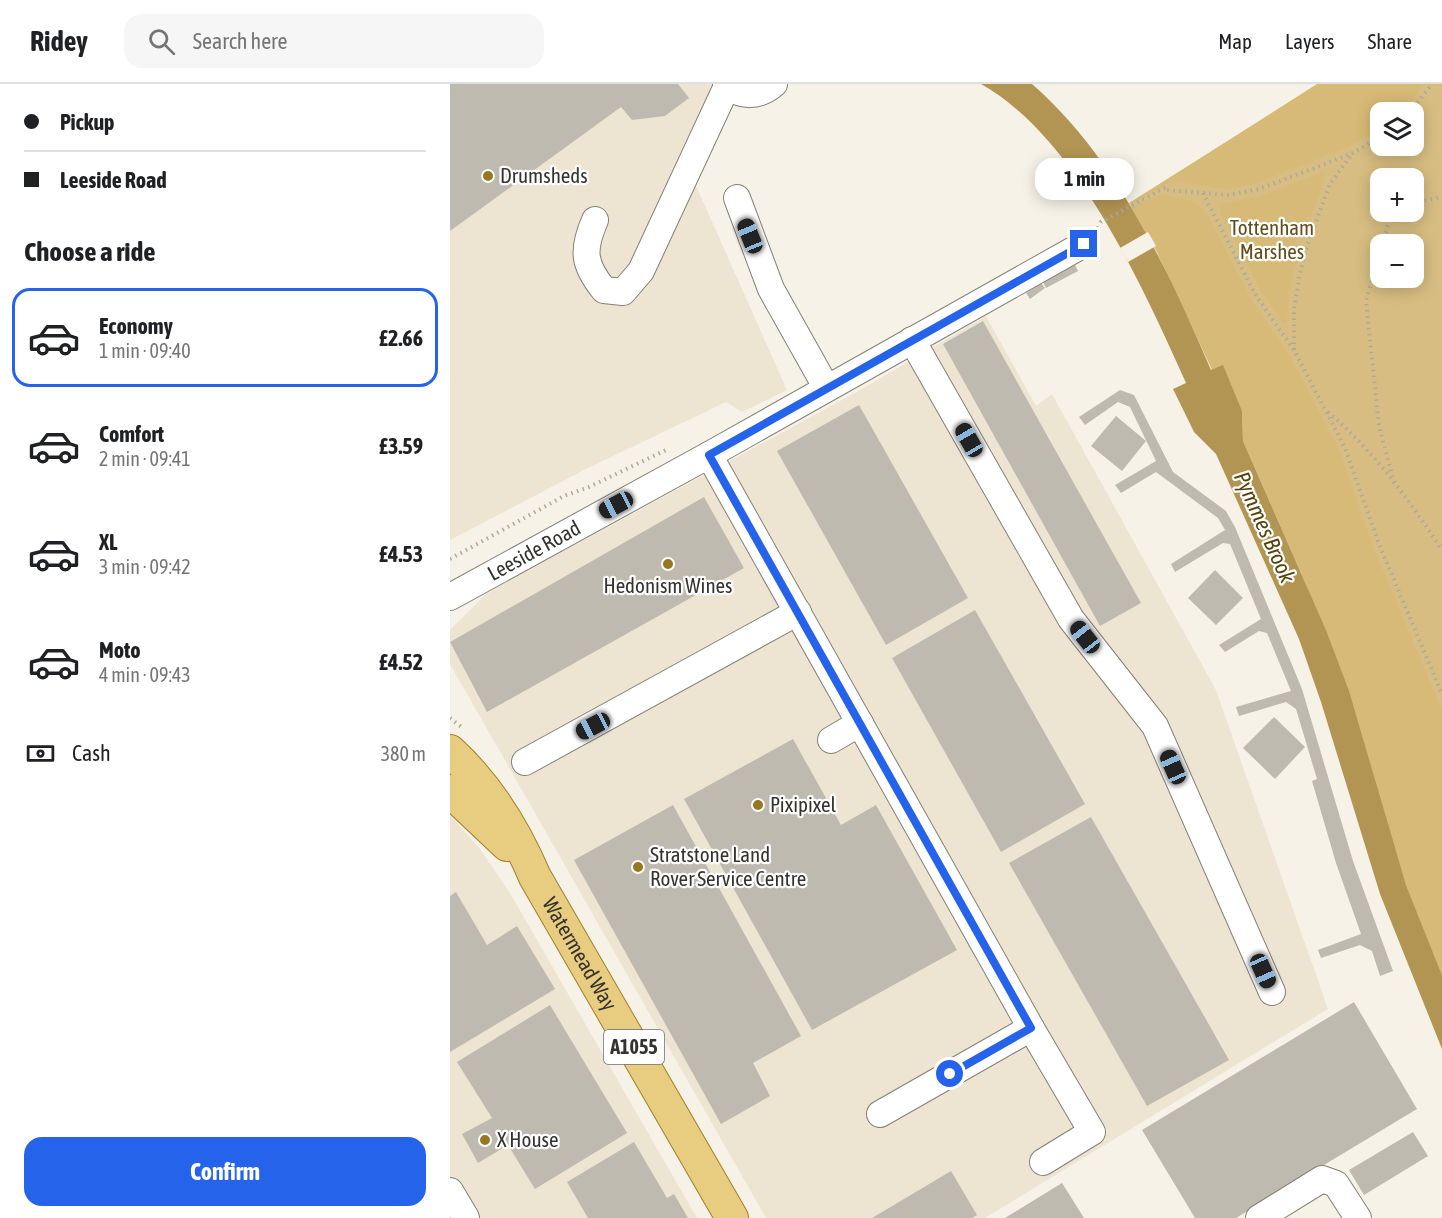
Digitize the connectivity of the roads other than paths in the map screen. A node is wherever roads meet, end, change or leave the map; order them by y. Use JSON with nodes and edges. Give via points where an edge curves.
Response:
{"nodes":[{"id":1,"x":774,"y":84,"type":"edge"},
{"id":2,"x":726,"y":85,"type":"edge"},
{"id":3,"x":737,"y":198,"type":"dead end"},
{"id":4,"x":595,"y":220,"type":"dead end"},
{"id":5,"x":1084,"y":244,"type":"dead end"},
{"id":6,"x":912,"y":340,"type":"junction"},
{"id":7,"x":826,"y":387,"type":"junction"},
{"id":8,"x":709,"y":455,"type":"junction"},
{"id":9,"x":452,"y":594,"type":"edge"},
{"id":10,"x":798,"y":612,"type":"junction"},
{"id":11,"x":860,"y":723,"type":"junction"},
{"id":12,"x":831,"y":740,"type":"dead end"},
{"id":13,"x":450,"y":751,"type":"edge"},
{"id":14,"x":525,"y":762,"type":"dead end"},
{"id":15,"x":450,"y":791,"type":"edge"},
{"id":16,"x":535,"y":877,"type":"junction"},
{"id":17,"x":1272,"y":992,"type":"dead end"},
{"id":18,"x":1031,"y":1028,"type":"junction"},
{"id":19,"x":880,"y":1114,"type":"dead end"},
{"id":20,"x":1043,"y":1162,"type":"dead end"},
{"id":21,"x":450,"y":1191,"type":"edge"},
{"id":22,"x":466,"y":1218,"type":"edge"},
{"id":23,"x":732,"y":1218,"type":"edge"},
{"id":24,"x":1259,"y":1218,"type":"edge"},
{"id":25,"x":1358,"y":1218,"type":"edge"}],
"edges":[{"from":1,"to":2,"type":"street","via":[[749,95]]},
{"from":2,"to":4,"type":"street","via":[[641,271],[622,292],[604,290],[594,278],[585,254]]},
{"from":3,"to":7,"type":"street","via":[[771,289]]},
{"from":5,"to":6,"type":"street","name":"Leeside Road","via":[[1037,262]]},
{"from":6,"to":7,"type":"street","name":"Leeside Road"},
{"from":6,"to":17,"type":"street","via":[[1071,620],[1155,726]]},
{"from":7,"to":8,"type":"street","name":"Leeside Road"},
{"from":8,"to":9,"type":"street","name":"Leeside Road"},
{"from":8,"to":10,"type":"street"},
{"from":10,"to":11,"type":"street"},
{"from":10,"to":14,"type":"street"},
{"from":11,"to":12,"type":"street"},
{"from":11,"to":18,"type":"street"},
{"from":13,"to":16,"type":"main road","name":"Watermead Way","number":"A1055","via":[[495,802]]},
{"from":15,"to":16,"type":"main road","name":"Watermead Way","number":"A1055","via":[[488,825]]},
{"from":16,"to":23,"type":"main road","name":"Watermead Way","number":"A1055"},
{"from":18,"to":19,"type":"street"},
{"from":18,"to":20,"type":"street","via":[[1092,1132]]},
{"from":21,"to":22,"type":"street"},
{"from":24,"to":25,"type":"street","via":[[1322,1179],[1336,1184]]}]}
